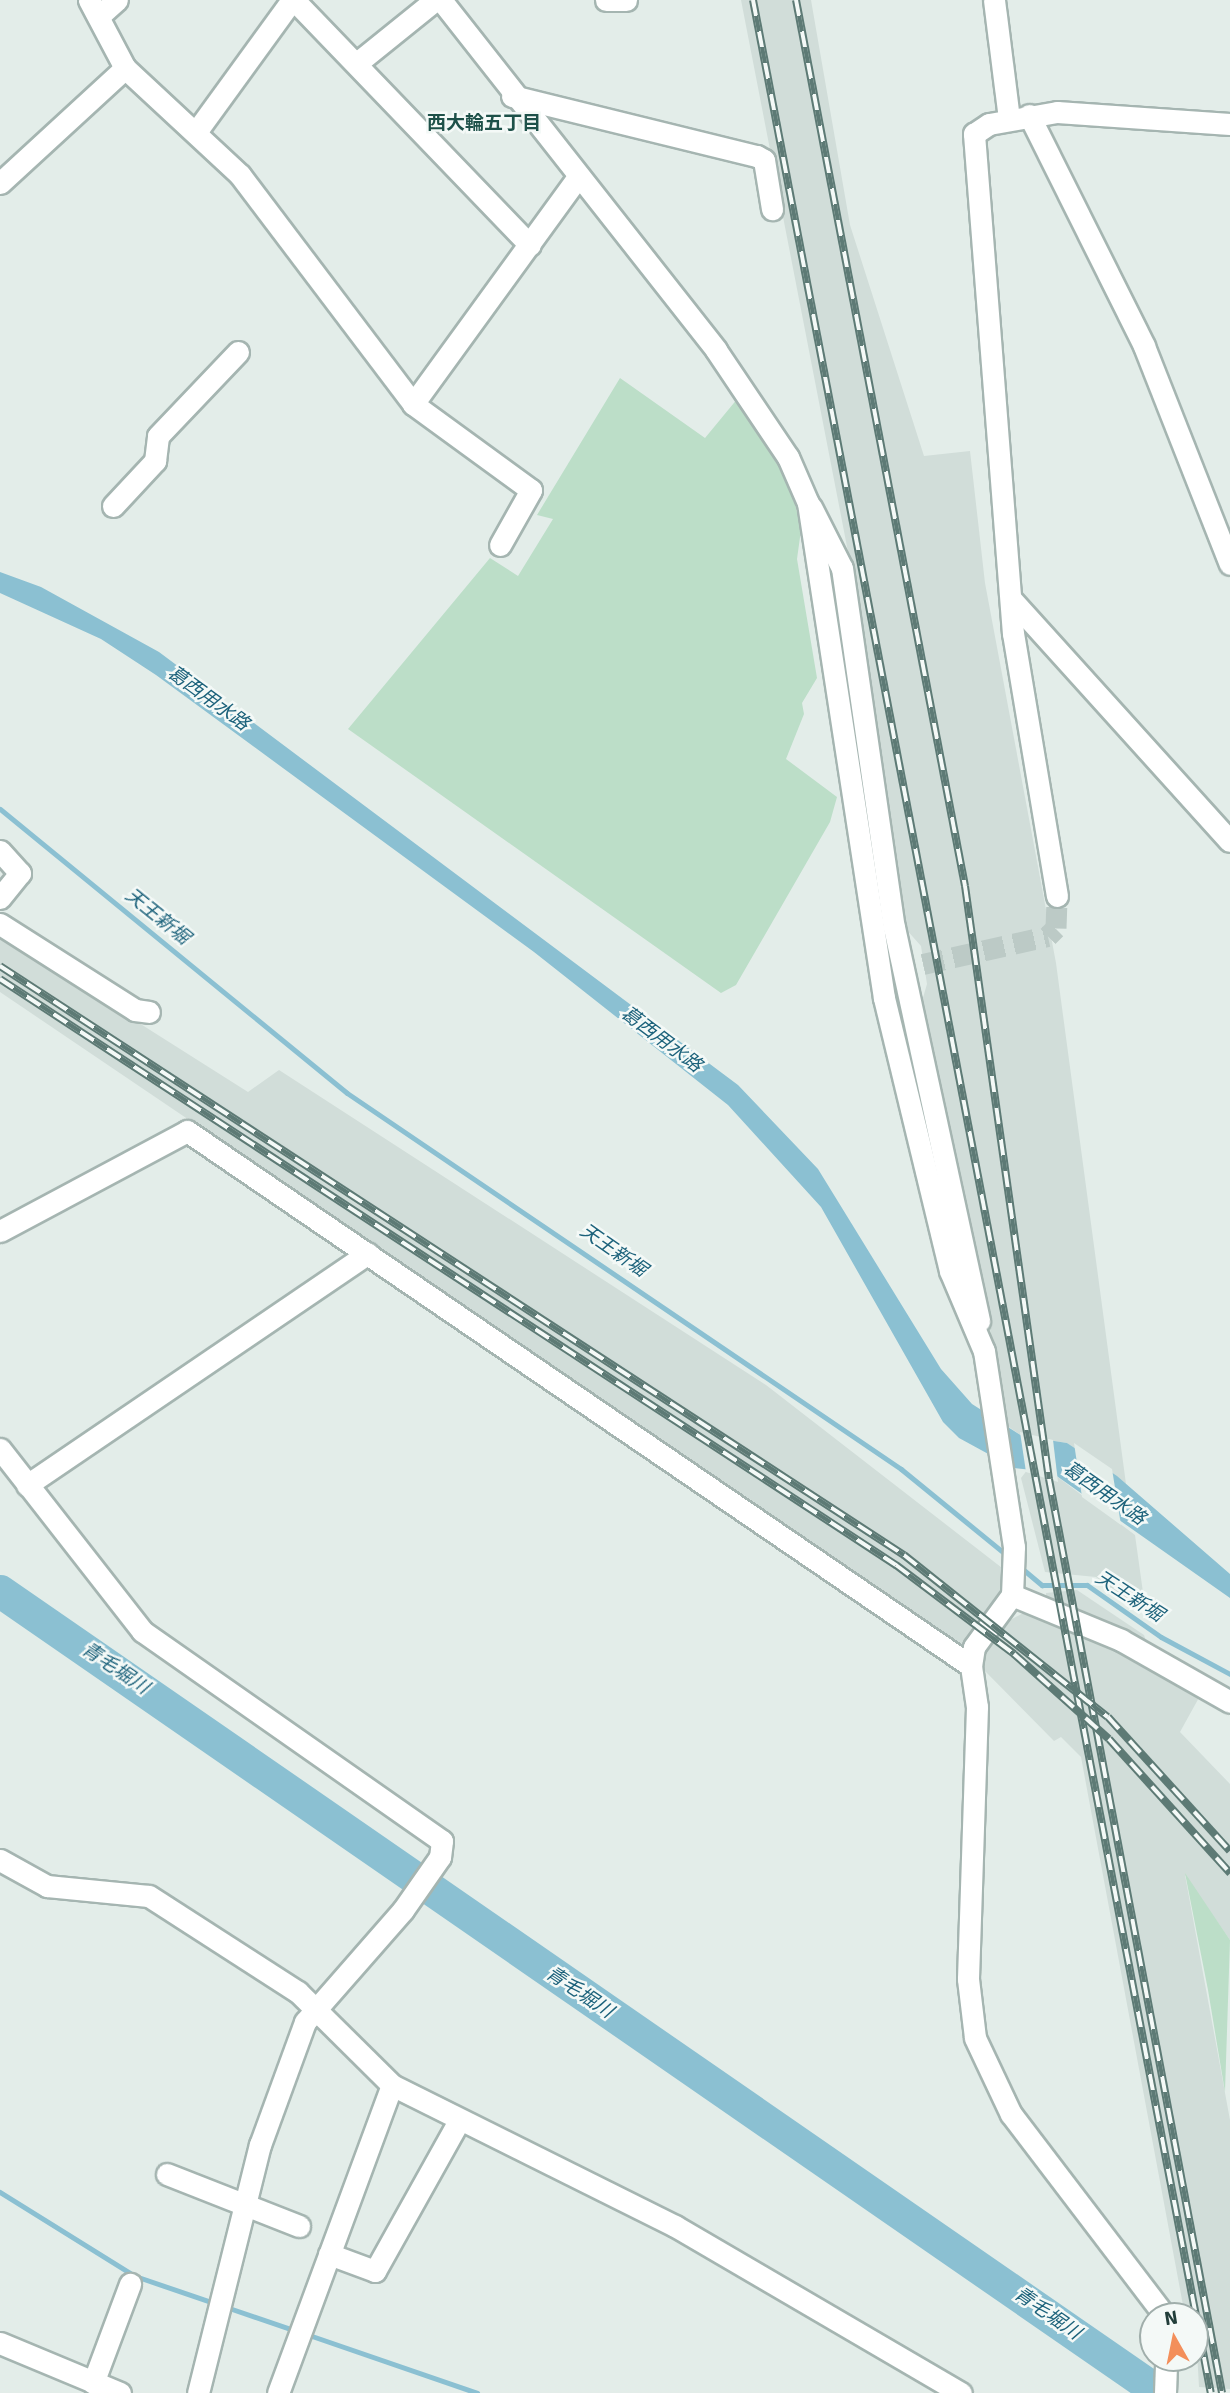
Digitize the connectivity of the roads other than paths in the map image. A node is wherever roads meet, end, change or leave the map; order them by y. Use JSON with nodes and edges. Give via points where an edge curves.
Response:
{"nodes":[{"id":1,"x":117,"y":0,"type":"edge"},
{"id":2,"x":293,"y":0,"type":"edge"},
{"id":3,"x":435,"y":0,"type":"edge"},
{"id":4,"x":441,"y":0,"type":"edge"},
{"id":5,"x":606,"y":0,"type":"edge"},
{"id":6,"x":626,"y":0,"type":"edge"},
{"id":7,"x":994,"y":0,"type":"edge"},
{"id":8,"x":94,"y":8,"type":"edge"},
{"id":9,"x":357,"y":63,"type":"junction"},
{"id":10,"x":125,"y":68,"type":"junction"},
{"id":11,"x":512,"y":96,"type":"junction"},
{"id":12,"x":1019,"y":117,"type":"junction"},
{"id":13,"x":1230,"y":124,"type":"edge"},
{"id":14,"x":196,"y":132,"type":"junction"},
{"id":15,"x":578,"y":177,"type":"junction"},
{"id":16,"x":0,"y":183,"type":"edge"},
{"id":17,"x":772,"y":209,"type":"dead end"},
{"id":18,"x":530,"y":245,"type":"junction"},
{"id":19,"x":238,"y":352,"type":"dead end"},
{"id":20,"x":414,"y":404,"type":"junction"},
{"id":21,"x":808,"y":503,"type":"junction"},
{"id":22,"x":113,"y":506,"type":"dead end"},
{"id":23,"x":500,"y":545,"type":"dead end"},
{"id":24,"x":1230,"y":564,"type":"edge"},
{"id":25,"x":1011,"y":599,"type":"junction"},
{"id":26,"x":829,"y":640,"type":"junction"},
{"id":27,"x":1052,"y":640,"type":"junction"},
{"id":28,"x":1016,"y":658,"type":"junction"},
{"id":29,"x":857,"y":688,"type":"junction"},
{"id":30,"x":1230,"y":841,"type":"edge"},
{"id":31,"x":0,"y":851,"type":"edge"},
{"id":32,"x":1057,"y":896,"type":"tunnel mouth"},
{"id":33,"x":0,"y":898,"type":"edge"},
{"id":34,"x":0,"y":924,"type":"edge"},
{"id":35,"x":149,"y":1012,"type":"dead end"},
{"id":36,"x":0,"y":1231,"type":"edge"},
{"id":37,"x":369,"y":1253,"type":"junction"},
{"id":38,"x":978,"y":1334,"type":"junction"},
{"id":39,"x":0,"y":1449,"type":"edge"},
{"id":40,"x":27,"y":1485,"type":"junction"},
{"id":41,"x":1014,"y":1587,"type":"junction"},
{"id":42,"x":971,"y":1666,"type":"junction"},
{"id":43,"x":1230,"y":1702,"type":"edge"},
{"id":44,"x":0,"y":1860,"type":"edge"},
{"id":45,"x":316,"y":2006,"type":"junction"},
{"id":46,"x":392,"y":2085,"type":"junction"},
{"id":47,"x":459,"y":2121,"type":"junction"},
{"id":48,"x":167,"y":2174,"type":"dead end"},
{"id":49,"x":245,"y":2206,"type":"junction"},
{"id":50,"x":299,"y":2226,"type":"dead end"},
{"id":51,"x":329,"y":2254,"type":"junction"},
{"id":52,"x":130,"y":2284,"type":"dead end"},
{"id":53,"x":1154,"y":2302,"type":"edge"},
{"id":54,"x":0,"y":2343,"type":"edge"},
{"id":55,"x":1166,"y":2372,"type":"edge"},
{"id":56,"x":93,"y":2383,"type":"junction"},
{"id":57,"x":120,"y":2393,"type":"edge"},
{"id":58,"x":198,"y":2393,"type":"edge"},
{"id":59,"x":278,"y":2393,"type":"edge"},
{"id":60,"x":961,"y":2393,"type":"edge"},
{"id":61,"x":1165,"y":2393,"type":"edge"}],
"edges":[{"from":1,"to":8,"type":"street"},
{"from":2,"to":9,"type":"street"},
{"from":2,"to":14,"type":"street"},
{"from":3,"to":9,"type":"street"},
{"from":4,"to":11,"type":"street"},
{"from":5,"to":6,"type":"street"},
{"from":7,"to":12,"type":"street"},
{"from":8,"to":10,"type":"street"},
{"from":9,"to":18,"type":"street"},
{"from":10,"to":14,"type":"street"},
{"from":10,"to":16,"type":"street"},
{"from":11,"to":15,"type":"street"},
{"from":11,"to":17,"type":"street","via":[[757,156]]},
{"from":12,"to":13,"type":"street","via":[[1104,112]]},
{"from":12,"to":24,"type":"street","via":[[1144,346]]},
{"from":12,"to":25,"type":"street","via":[[978,129],[972,146]]},
{"from":14,"to":20,"type":"street","via":[[240,176]]},
{"from":15,"to":18,"type":"street"},
{"from":15,"to":21,"type":"street","via":[[751,399]]},
{"from":18,"to":20,"type":"street"},
{"from":19,"to":22,"type":"street","via":[[158,436],[155,461]]},
{"from":20,"to":23,"type":"street","via":[[531,490]]},
{"from":21,"to":26,"type":"street"},
{"from":21,"to":29,"type":"street","via":[[826,527],[842,568]]},
{"from":25,"to":27,"type":"street"},
{"from":25,"to":28,"type":"street"},
{"from":26,"to":29,"type":"street","via":[[844,653]]},
{"from":26,"to":38,"type":"street","via":[[884,998],[950,1271]]},
{"from":27,"to":28,"type":"street"},
{"from":27,"to":30,"type":"street"},
{"from":28,"to":32,"type":"street"},
{"from":29,"to":38,"type":"street","via":[[978,1307]]},
{"from":31,"to":33,"type":"street","via":[[20,873]]},
{"from":34,"to":35,"type":"street","via":[[135,1010]]},
{"from":36,"to":37,"type":"street","via":[[187,1131]]},
{"from":37,"to":40,"type":"street"},
{"from":37,"to":42,"type":"street"},
{"from":38,"to":41,"type":"street","via":[[1003,1469],[1014,1547]]},
{"from":39,"to":40,"type":"street"},
{"from":40,"to":45,"type":"street","via":[[142,1631],[422,1821],[442,1841],[440,1857],[403,1910]]},
{"from":41,"to":42,"type":"street","via":[[974,1647]]},
{"from":41,"to":43,"type":"street","via":[[1121,1640]]},
{"from":42,"to":53,"type":"street","via":[[977,1707],[968,1979],[975,2038],[1011,2114]]},
{"from":44,"to":45,"type":"street","via":[[47,1886],[149,1896]]},
{"from":45,"to":46,"type":"street","via":[[361,2061]]},
{"from":45,"to":49,"type":"street","via":[[286,2061]]},
{"from":46,"to":47,"type":"street"},
{"from":46,"to":51,"type":"street"},
{"from":47,"to":51,"type":"street","via":[[375,2271]]},
{"from":47,"to":60,"type":"street","via":[[675,2226]]},
{"from":48,"to":49,"type":"street"},
{"from":49,"to":50,"type":"street"},
{"from":49,"to":58,"type":"street"},
{"from":51,"to":59,"type":"street"},
{"from":52,"to":56,"type":"street"},
{"from":54,"to":56,"type":"street"},
{"from":55,"to":61,"type":"street"},
{"from":56,"to":57,"type":"street"}]}
